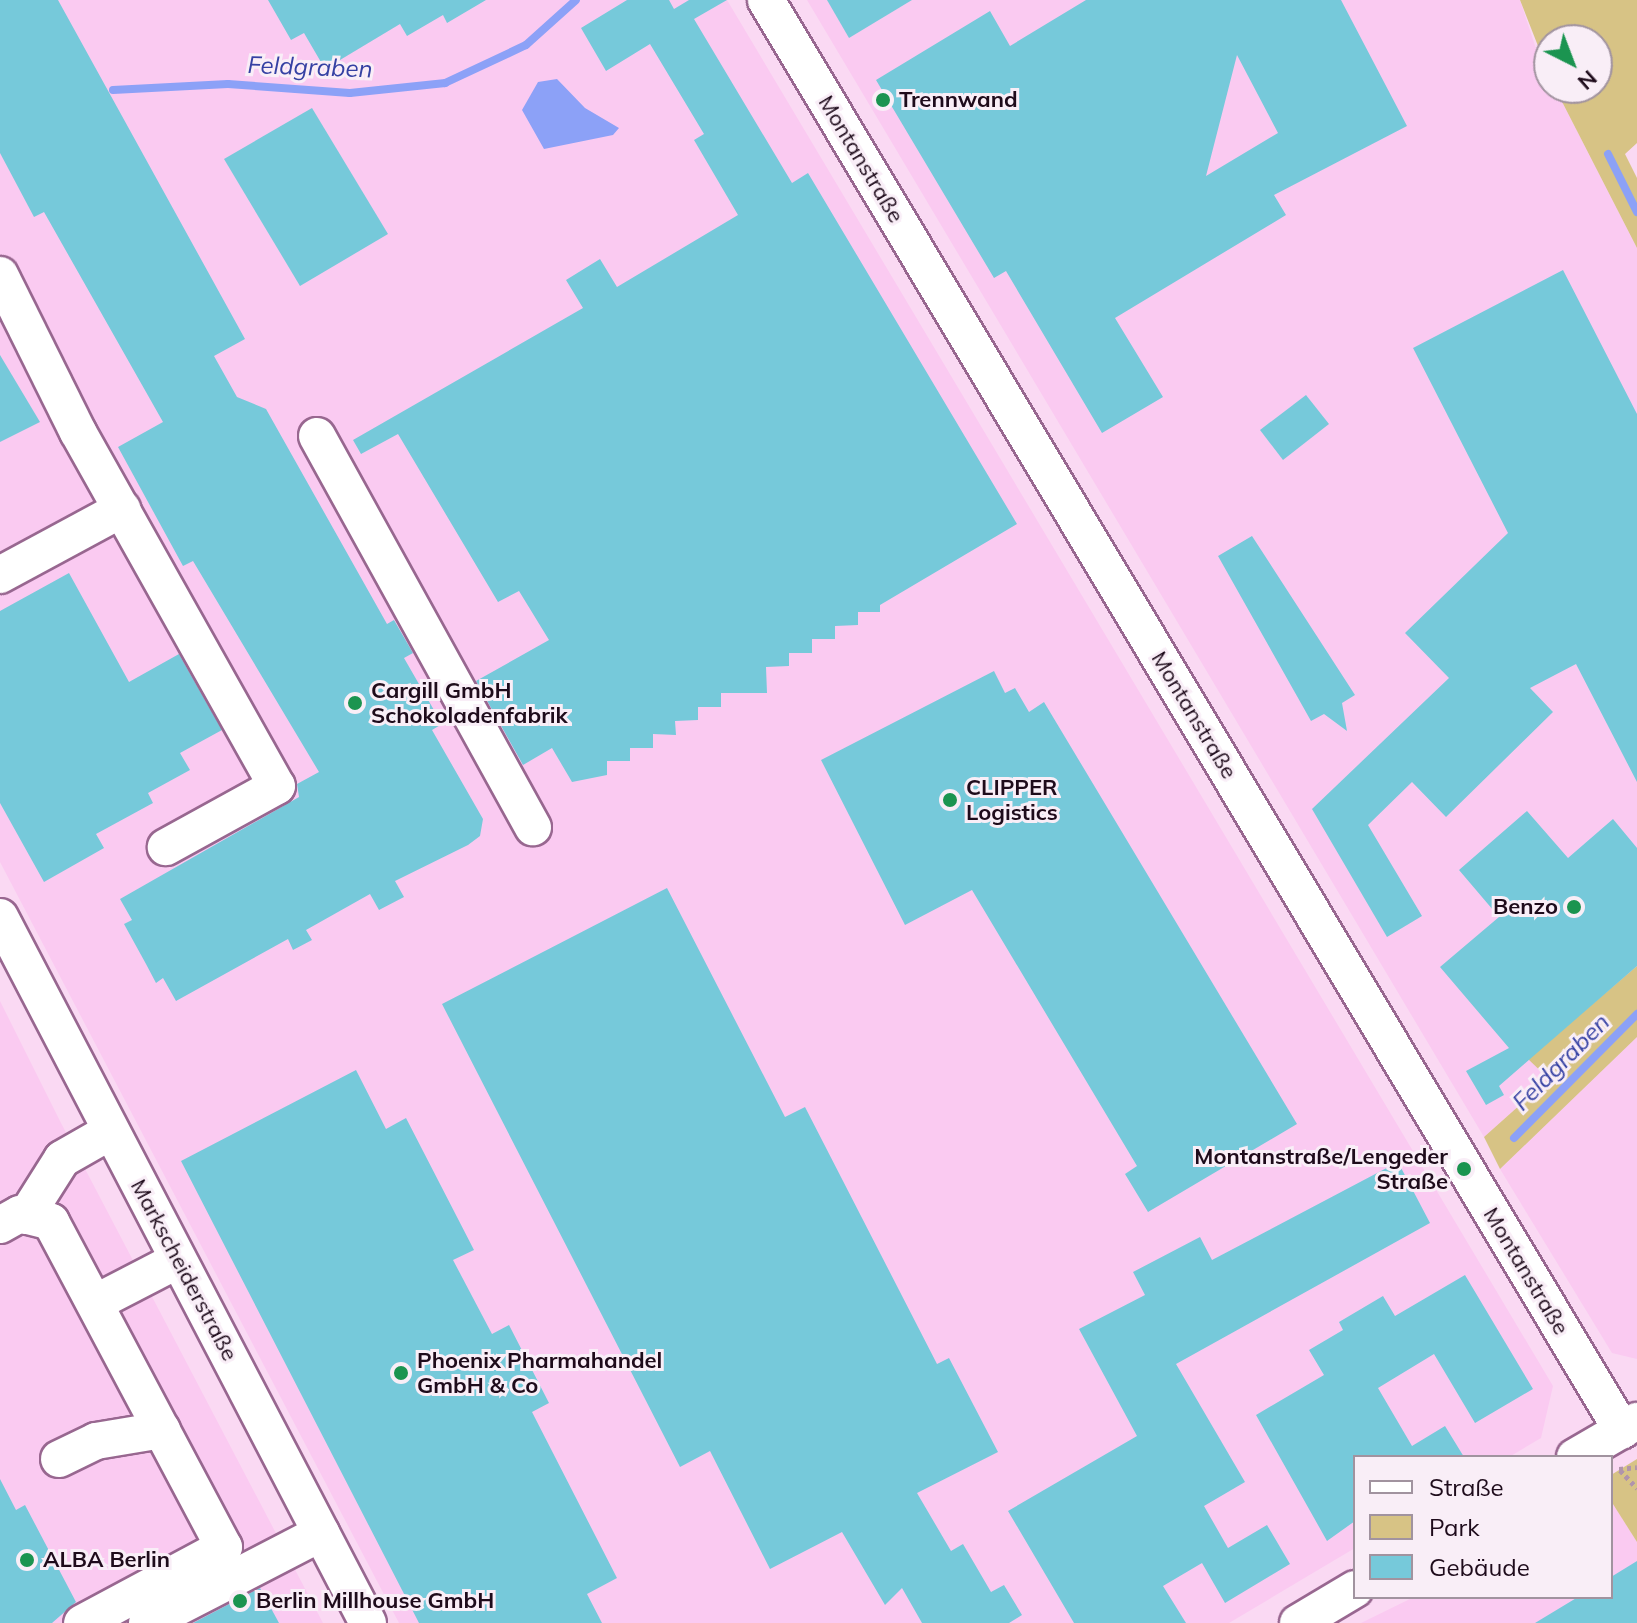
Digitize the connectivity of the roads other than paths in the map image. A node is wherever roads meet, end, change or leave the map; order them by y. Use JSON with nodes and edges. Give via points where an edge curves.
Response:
{"nodes":[{"id":1,"x":766,"y":0,"type":"edge"},
{"id":2,"x":0,"y":275,"type":"edge"},
{"id":3,"x":317,"y":436,"type":"dead end"},
{"id":4,"x":122,"y":509,"type":"junction"},
{"id":5,"x":0,"y":575,"type":"edge"},
{"id":6,"x":533,"y":827,"type":"dead end"},
{"id":7,"x":166,"y":847,"type":"dead end"},
{"id":8,"x":0,"y":917,"type":"edge"},
{"id":9,"x":111,"y":1131,"type":"junction"},
{"id":10,"x":13,"y":1220,"type":"edge"},
{"id":11,"x":178,"y":1260,"type":"junction"},
{"id":12,"x":95,"y":1303,"type":"junction"},
{"id":13,"x":162,"y":1430,"type":"junction"},
{"id":14,"x":1624,"y":1446,"type":"edge"},
{"id":15,"x":1584,"y":1455,"type":"edge"},
{"id":16,"x":59,"y":1459,"type":"dead end"},
{"id":17,"x":321,"y":1533,"type":"junction"},
{"id":18,"x":1353,"y":1590,"type":"edge"},
{"id":19,"x":82,"y":1623,"type":"edge"},
{"id":20,"x":147,"y":1623,"type":"edge"},
{"id":21,"x":368,"y":1623,"type":"edge"},
{"id":22,"x":1298,"y":1623,"type":"edge"}],
"edges":[{"from":1,"to":14,"type":"street","name":"Montanstraße"},
{"from":2,"to":4,"type":"street"},
{"from":3,"to":6,"type":"street"},
{"from":4,"to":5,"type":"street"},
{"from":4,"to":7,"type":"street","via":[[277,786]]},
{"from":8,"to":9,"type":"street","name":"Markscheiderstraße"},
{"from":9,"to":10,"type":"street","via":[[62,1159]]},
{"from":9,"to":11,"type":"street","name":"Markscheiderstraße"},
{"from":10,"to":12,"type":"street","via":[[51,1222]]},
{"from":11,"to":12,"type":"street"},
{"from":11,"to":17,"type":"street","name":"Markscheiderstraße"},
{"from":12,"to":13,"type":"street"},
{"from":13,"to":16,"type":"street","via":[[96,1441]]},
{"from":13,"to":19,"type":"street","via":[[224,1547]]},
{"from":14,"to":15,"type":"street"},
{"from":17,"to":20,"type":"street"},
{"from":17,"to":21,"type":"street","name":"Markscheiderstraße"},
{"from":18,"to":22,"type":"street"}]}
